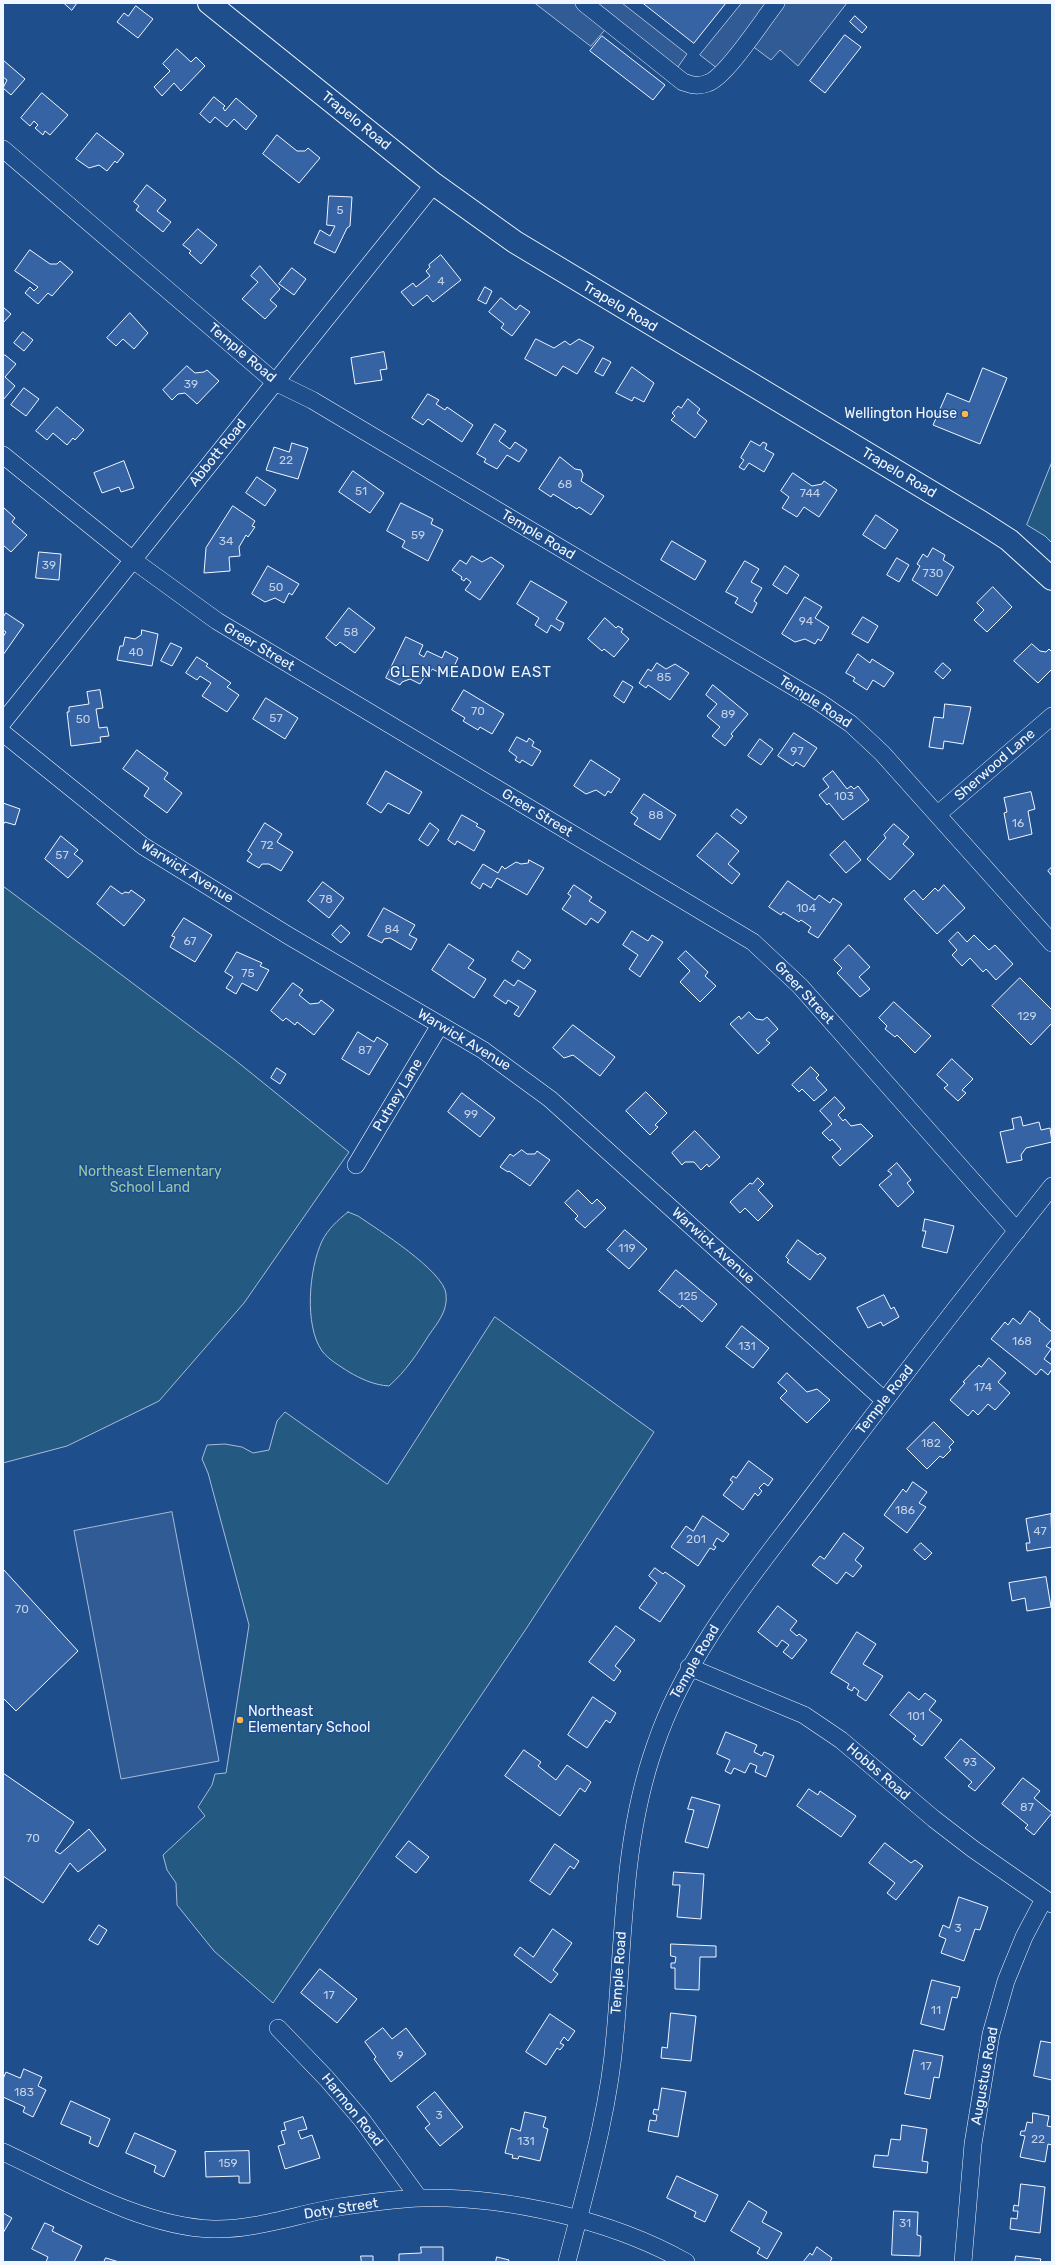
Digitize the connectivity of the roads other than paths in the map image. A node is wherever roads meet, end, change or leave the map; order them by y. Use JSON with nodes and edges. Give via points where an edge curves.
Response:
{"nodes":[{"id":1,"x":209,"y":3,"type":"edge"},
{"id":2,"x":584,"y":3,"type":"edge"},
{"id":3,"x":776,"y":3,"type":"edge"},
{"id":4,"x":3,"y":149,"type":"edge"},
{"id":5,"x":434,"y":184,"type":"junction"},
{"id":6,"x":275,"y":382,"type":"junction"},
{"id":7,"x":3,"y":455,"type":"edge"},
{"id":8,"x":133,"y":560,"type":"junction"},
{"id":9,"x":1052,"y":580,"type":"edge"},
{"id":10,"x":1052,"y":716,"type":"edge"},
{"id":11,"x":3,"y":722,"type":"edge"},
{"id":12,"x":3,"y":733,"type":"edge"},
{"id":13,"x":938,"y":814,"type":"junction"},
{"id":14,"x":1052,"y":943,"type":"edge"},
{"id":15,"x":440,"y":1025,"type":"junction"},
{"id":16,"x":356,"y":1165,"type":"dead end"},
{"id":17,"x":1052,"y":1186,"type":"edge"},
{"id":18,"x":1017,"y":1231,"type":"junction"},
{"id":19,"x":884,"y":1400,"type":"junction"},
{"id":20,"x":689,"y":1668,"type":"junction"},
{"id":21,"x":1048,"y":1902,"type":"edge"},
{"id":22,"x":278,"y":2028,"type":"dead end"},
{"id":23,"x":3,"y":2152,"type":"edge"},
{"id":24,"x":419,"y":2198,"type":"junction"},
{"id":25,"x":578,"y":2220,"type":"junction"},
{"id":26,"x":568,"y":2262,"type":"edge"},
{"id":27,"x":686,"y":2262,"type":"edge"},
{"id":28,"x":963,"y":2262,"type":"edge"}],
"edges":[{"from":1,"to":5,"type":"main road","name":"Trapelo Road"},
{"from":2,"to":3,"type":"street","via":[[684,82],[695,86],[708,83],[721,75]]},
{"from":4,"to":6,"type":"street","name":"Temple Road"},
{"from":5,"to":6,"type":"street","name":"Abbott Road"},
{"from":5,"to":9,"type":"main road","name":"Trapelo Road","via":[[561,272],[981,522],[1009,540]]},
{"from":6,"to":8,"type":"street","name":"Abbott Road"},
{"from":6,"to":13,"type":"street","name":"Temple Road","via":[[312,400],[819,702],[851,724],[882,753]]},
{"from":7,"to":8,"type":"street","name":"Greer Street"},
{"from":8,"to":11,"type":"street","name":"Abbott Road"},
{"from":8,"to":18,"type":"street","name":"Greer Street","via":[[216,621],[753,942],[800,986]]},
{"from":10,"to":13,"type":"street","name":"Sherwood Lane"},
{"from":12,"to":15,"type":"street","name":"Warwick Avenue","via":[[143,846]]},
{"from":13,"to":14,"type":"street","name":"Temple Road"},
{"from":15,"to":16,"type":"street","name":"Putney Lane"},
{"from":15,"to":19,"type":"street","name":"Warwick Avenue","via":[[484,1050],[550,1099]]},
{"from":17,"to":18,"type":"street","name":"Temple Road"},
{"from":18,"to":19,"type":"street","name":"Temple Road"},
{"from":19,"to":20,"type":"street","name":"Temple Road","via":[[716,1624]]},
{"from":20,"to":21,"type":"street","name":"Hobbs Road","via":[[804,1715],[841,1740],[962,1841]]},
{"from":20,"to":25,"type":"street","name":"Temple Road","via":[[654,1748],[638,1806],[628,1862],[615,2037],[609,2082]]},
{"from":21,"to":28,"type":"street","name":"Augustus Road","via":[[1024,1937],[1006,1981],[991,2034],[973,2144]]},
{"from":22,"to":24,"type":"street","name":"Harmon Road","via":[[362,2120]]},
{"from":23,"to":24,"type":"street","name":"Doty Street","via":[[148,2217],[212,2229],[243,2227],[340,2207]]},
{"from":24,"to":25,"type":"street","name":"Doty Street","via":[[496,2202]]},
{"from":25,"to":26,"type":"street","name":"Temple Road"},
{"from":25,"to":27,"type":"street","name":"Doty Street","via":[[624,2234]]}]}
